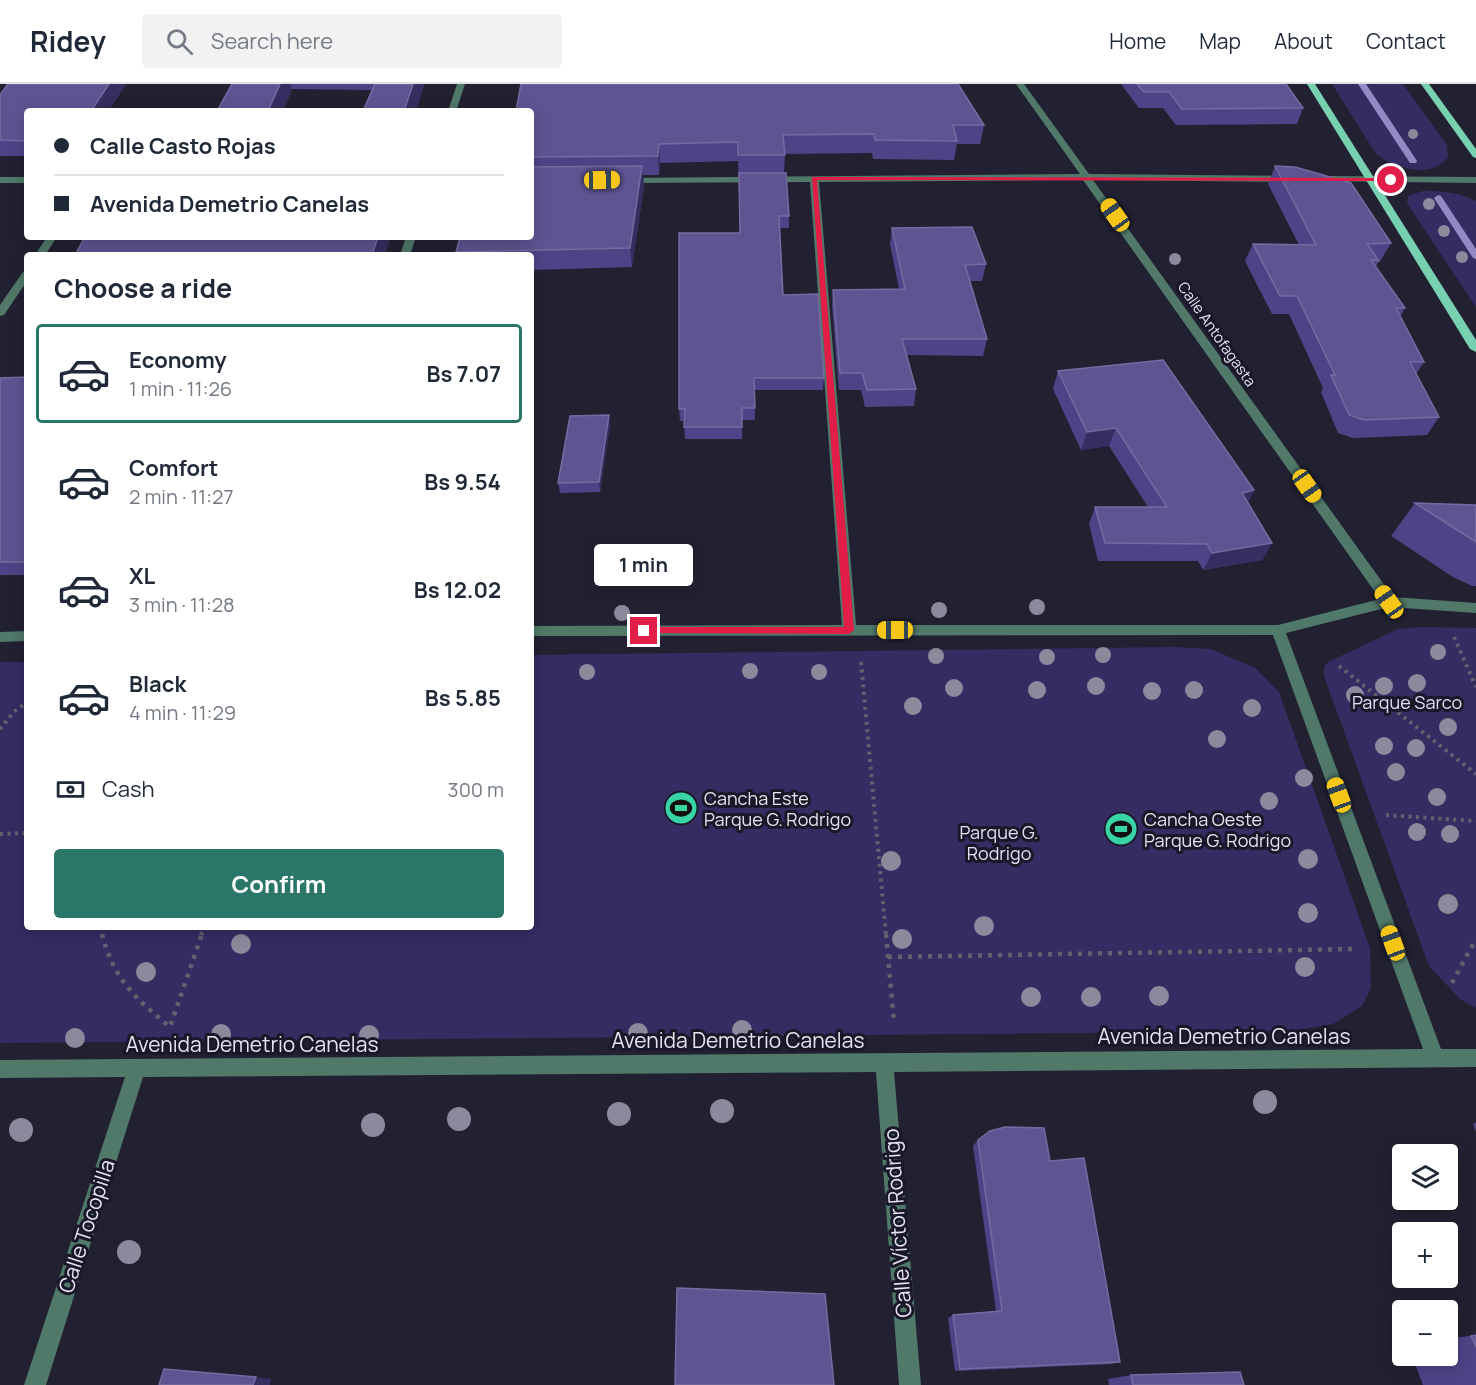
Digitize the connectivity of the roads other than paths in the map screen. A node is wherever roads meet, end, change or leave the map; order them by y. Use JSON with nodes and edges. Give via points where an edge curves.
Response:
{"nodes":[{"id":1,"x":460,"y":84,"type":"edge"},
{"id":2,"x":1020,"y":84,"type":"edge"},
{"id":3,"x":1311,"y":84,"type":"edge"},
{"id":4,"x":1425,"y":84,"type":"edge"},
{"id":5,"x":453,"y":108,"type":"edge"},
{"id":6,"x":1476,"y":154,"type":"edge"},
{"id":7,"x":1087,"y":177,"type":"junction"},
{"id":8,"x":814,"y":178,"type":"junction"},
{"id":9,"x":1302,"y":179,"type":"edge"},
{"id":10,"x":1314,"y":179,"type":"edge"},
{"id":11,"x":1370,"y":179,"type":"junction"},
{"id":12,"x":0,"y":180,"type":"edge"},
{"id":13,"x":24,"y":180,"type":"edge"},
{"id":14,"x":614,"y":180,"type":"edge"},
{"id":15,"x":1476,"y":180,"type":"edge"},
{"id":16,"x":24,"y":278,"type":"edge"},
{"id":17,"x":0,"y":314,"type":"edge"},
{"id":18,"x":1476,"y":349,"type":"edge"},
{"id":19,"x":1389,"y":602,"type":"junction"},
{"id":20,"x":1476,"y":608,"type":"edge"},
{"id":21,"x":849,"y":630,"type":"junction"},
{"id":22,"x":1278,"y":630,"type":"junction"},
{"id":23,"x":534,"y":631,"type":"edge"},
{"id":24,"x":24,"y":636,"type":"edge"},
{"id":25,"x":0,"y":637,"type":"edge"},
{"id":26,"x":1435,"y":1057,"type":"junction"},
{"id":27,"x":1476,"y":1058,"type":"edge"},
{"id":28,"x":884,"y":1062,"type":"junction"},
{"id":29,"x":137,"y":1068,"type":"junction"},
{"id":30,"x":0,"y":1069,"type":"edge"},
{"id":31,"x":35,"y":1385,"type":"edge"},
{"id":32,"x":910,"y":1385,"type":"edge"}],
"edges":[{"from":1,"to":5,"type":"street"},
{"from":2,"to":7,"type":"street","name":"Calle Antofagasta"},
{"from":3,"to":11,"type":"main road"},
{"from":4,"to":6,"type":"main road"},
{"from":7,"to":8,"type":"street"},
{"from":7,"to":9,"type":"street"},
{"from":7,"to":19,"type":"street","name":"Calle Antofagasta"},
{"from":8,"to":14,"type":"street"},
{"from":8,"to":21,"type":"street"},
{"from":10,"to":11,"type":"street"},
{"from":11,"to":15,"type":"street"},
{"from":11,"to":18,"type":"main road"},
{"from":12,"to":13,"type":"street"},
{"from":16,"to":17,"type":"street"},
{"from":19,"to":20,"type":"street"},
{"from":19,"to":22,"type":"street"},
{"from":21,"to":22,"type":"street"},
{"from":21,"to":23,"type":"street"},
{"from":22,"to":26,"type":"street"},
{"from":24,"to":25,"type":"street"},
{"from":26,"to":27,"type":"street","name":"Avenida Demetrio Canelas"},
{"from":26,"to":28,"type":"street","name":"Avenida Demetrio Canelas"},
{"from":28,"to":29,"type":"street","name":"Avenida Demetrio Canelas"},
{"from":28,"to":32,"type":"street","name":"Calle Víctor Rodrigo"},
{"from":29,"to":30,"type":"street","name":"Avenida Demetrio Canelas"},
{"from":29,"to":31,"type":"street","name":"Calle Tocopilla"}]}
